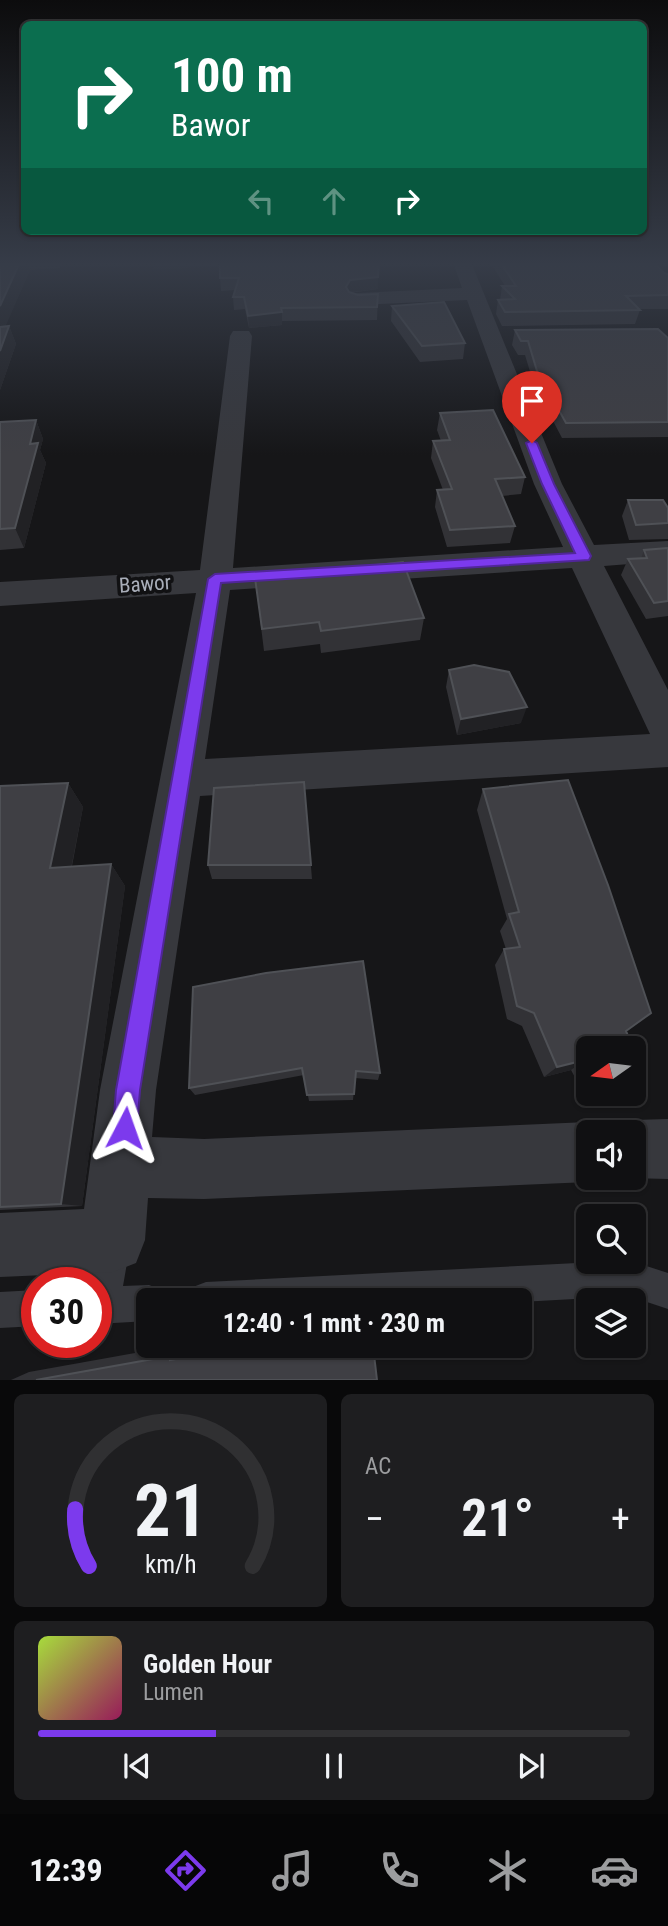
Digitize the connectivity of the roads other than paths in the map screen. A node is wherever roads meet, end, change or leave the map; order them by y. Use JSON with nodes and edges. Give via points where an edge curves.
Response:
{"nodes":[{"id":1,"x":487,"y":326,"type":"edge"},
{"id":2,"x":518,"y":335,"type":"edge"},
{"id":3,"x":241,"y":336,"type":"dead end"},
{"id":4,"x":490,"y":336,"type":"junction"},
{"id":5,"x":668,"y":551,"type":"edge"},
{"id":6,"x":584,"y":556,"type":"junction"},
{"id":7,"x":215,"y":579,"type":"junction"},
{"id":8,"x":0,"y":594,"type":"edge"},
{"id":9,"x":668,"y":730,"type":"edge"},
{"id":10,"x":668,"y":750,"type":"edge"},
{"id":11,"x":181,"y":778,"type":"junction"},
{"id":12,"x":668,"y":1149,"type":"edge"},
{"id":13,"x":646,"y":1150,"type":"edge"},
{"id":14,"x":576,"y":1153,"type":"edge"},
{"id":15,"x":119,"y":1170,"type":"junction"},
{"id":16,"x":113,"y":1240,"type":"junction"},
{"id":17,"x":0,"y":1245,"type":"edge"},
{"id":18,"x":107,"y":1267,"type":"edge"},
{"id":19,"x":437,"y":1288,"type":"edge"},
{"id":20,"x":668,"y":1291,"type":"edge"},
{"id":21,"x":136,"y":1304,"type":"edge"},
{"id":22,"x":112,"y":1305,"type":"edge"},
{"id":23,"x":21,"y":1309,"type":"edge"},
{"id":24,"x":0,"y":1310,"type":"edge"}],
"edges":[{"from":1,"to":4,"type":"street"},
{"from":2,"to":4,"type":"street"},
{"from":3,"to":7,"type":"street"},
{"from":4,"to":6,"type":"street","via":[[548,484]]},
{"from":5,"to":6,"type":"street","name":"Bawor"},
{"from":6,"to":7,"type":"street","name":"Bawor"},
{"from":6,"to":9,"type":"street"},
{"from":7,"to":8,"type":"street","name":"Bawor"},
{"from":7,"to":11,"type":"street"},
{"from":10,"to":11,"type":"street"},
{"from":11,"to":15,"type":"street","via":[[128,1090]]},
{"from":12,"to":13,"type":"street"},
{"from":14,"to":15,"type":"street"},
{"from":15,"to":16,"type":"street"},
{"from":16,"to":17,"type":"street"},
{"from":16,"to":18,"type":"lane"},
{"from":19,"to":20,"type":"lane","via":[[629,1278]]},
{"from":21,"to":22,"type":"lane"},
{"from":23,"to":24,"type":"lane"}]}
